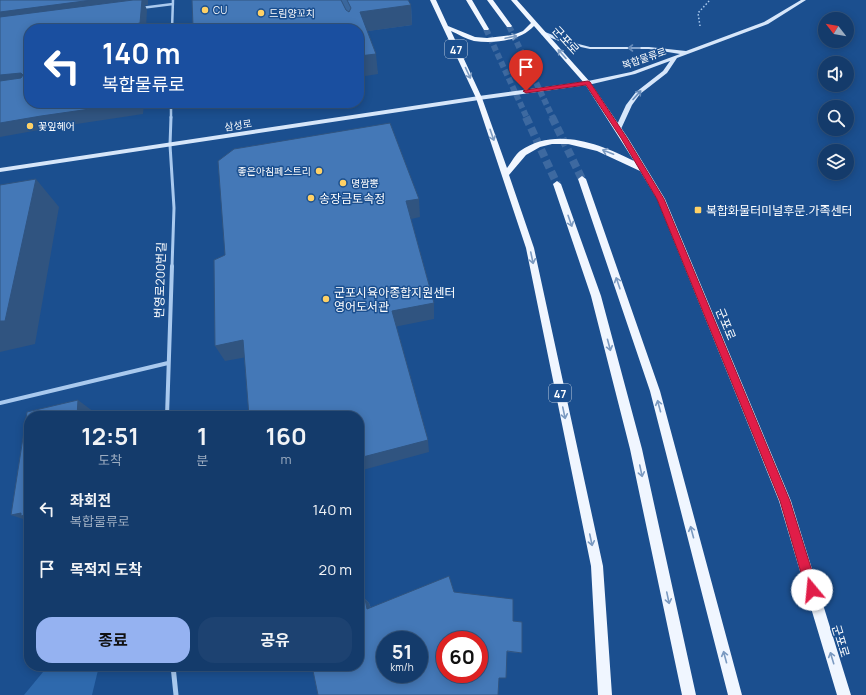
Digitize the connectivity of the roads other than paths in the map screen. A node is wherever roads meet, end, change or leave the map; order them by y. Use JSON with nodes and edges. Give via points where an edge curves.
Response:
{"nodes":[{"id":1,"x":173,"y":0,"type":"edge"},
{"id":2,"x":433,"y":0,"type":"edge"},
{"id":3,"x":469,"y":0,"type":"edge"},
{"id":4,"x":490,"y":0,"type":"edge"},
{"id":5,"x":514,"y":0,"type":"edge"},
{"id":6,"x":804,"y":0,"type":"edge"},
{"id":7,"x":173,"y":4,"type":"junction"},
{"id":8,"x":134,"y":9,"type":"edge"},
{"id":9,"x":534,"y":23,"type":"junction"},
{"id":10,"x":172,"y":24,"type":"edge"},
{"id":11,"x":509,"y":26,"type":"tunnel mouth"},
{"id":12,"x":446,"y":27,"type":"junction"},
{"id":13,"x":486,"y":29,"type":"tunnel mouth"},
{"id":14,"x":543,"y":33,"type":"junction"},
{"id":15,"x":686,"y":53,"type":"junction"},
{"id":16,"x":675,"y":58,"type":"junction"},
{"id":17,"x":588,"y":83,"type":"junction"},
{"id":18,"x":479,"y":98,"type":"junction"},
{"id":19,"x":171,"y":108,"type":"edge"},
{"id":20,"x":618,"y":128,"type":"junction"},
{"id":21,"x":170,"y":145,"type":"junction"},
{"id":22,"x":643,"y":169,"type":"junction"},
{"id":23,"x":0,"y":170,"type":"edge"},
{"id":24,"x":506,"y":175,"type":"junction"},
{"id":25,"x":582,"y":179,"type":"tunnel mouth"},
{"id":26,"x":557,"y":184,"type":"tunnel mouth"},
{"id":27,"x":168,"y":363,"type":"junction"},
{"id":28,"x":0,"y":403,"type":"edge"},
{"id":29,"x":168,"y":411,"type":"edge"},
{"id":30,"x":174,"y":671,"type":"edge"},
{"id":31,"x":176,"y":695,"type":"edge"},
{"id":32,"x":605,"y":695,"type":"edge"},
{"id":33,"x":689,"y":695,"type":"edge"},
{"id":34,"x":735,"y":695,"type":"edge"},
{"id":35,"x":844,"y":695,"type":"edge"}],
"edges":[{"from":1,"to":7,"type":"street"},
{"from":2,"to":12,"type":"main road","number":"47"},
{"from":3,"to":13,"type":"main road"},
{"from":4,"to":11,"type":"main road"},
{"from":5,"to":9,"type":"main road","name":"군포로"},
{"from":6,"to":15,"type":"main road","name":"복합물류로","via":[[766,23]]},
{"from":7,"to":8,"type":"street"},
{"from":7,"to":10,"type":"street"},
{"from":12,"to":9,"type":"main road","one_way":true,"via":[[474,38],[487,40],[514,37],[525,32]]},
{"from":9,"to":14,"type":"main road","name":"군포로"},
{"from":12,"to":18,"type":"main road","number":"47","one_way":true},
{"from":15,"to":14,"type":"main road","one_way":true,"via":[[649,48],[590,48]]},
{"from":17,"to":14,"type":"main road","name":"군포로","one_way":true},
{"from":15,"to":16,"type":"main road","name":"복합물류로"},
{"from":16,"to":17,"type":"main road","name":"복합물류로","via":[[633,73]]},
{"from":20,"to":16,"type":"main road","one_way":true,"via":[[638,93],[665,72]]},
{"from":17,"to":18,"type":"main road","name":"복합물류로"},
{"from":17,"to":20,"type":"main road","name":"군포로"},
{"from":18,"to":21,"type":"main road","name":"삼성로"},
{"from":18,"to":24,"type":"main road","number":"47","one_way":true},
{"from":19,"to":21,"type":"street","name":"번영로200번길"},
{"from":20,"to":22,"type":"main road","name":"군포로"},
{"from":21,"to":23,"type":"main road","name":"삼성로"},
{"from":21,"to":27,"type":"street","name":"번영로200번길","via":[[174,208]]},
{"from":22,"to":24,"type":"main road","one_way":true,"via":[[598,148],[573,142],[546,143],[522,154]]},
{"from":35,"to":22,"type":"main road","name":"군포로","one_way":true,"via":[[785,501],[661,199]]},
{"from":24,"to":32,"type":"main road","number":"47","one_way":true,"via":[[530,248],[597,566]]},
{"from":34,"to":25,"type":"main road","one_way":true,"via":[[655,391]]},
{"from":26,"to":33,"type":"main road","one_way":true,"via":[[596,296],[636,449]]},
{"from":27,"to":28,"type":"street"},
{"from":27,"to":29,"type":"street","name":"번영로200번길"},
{"from":30,"to":31,"type":"street"}]}
